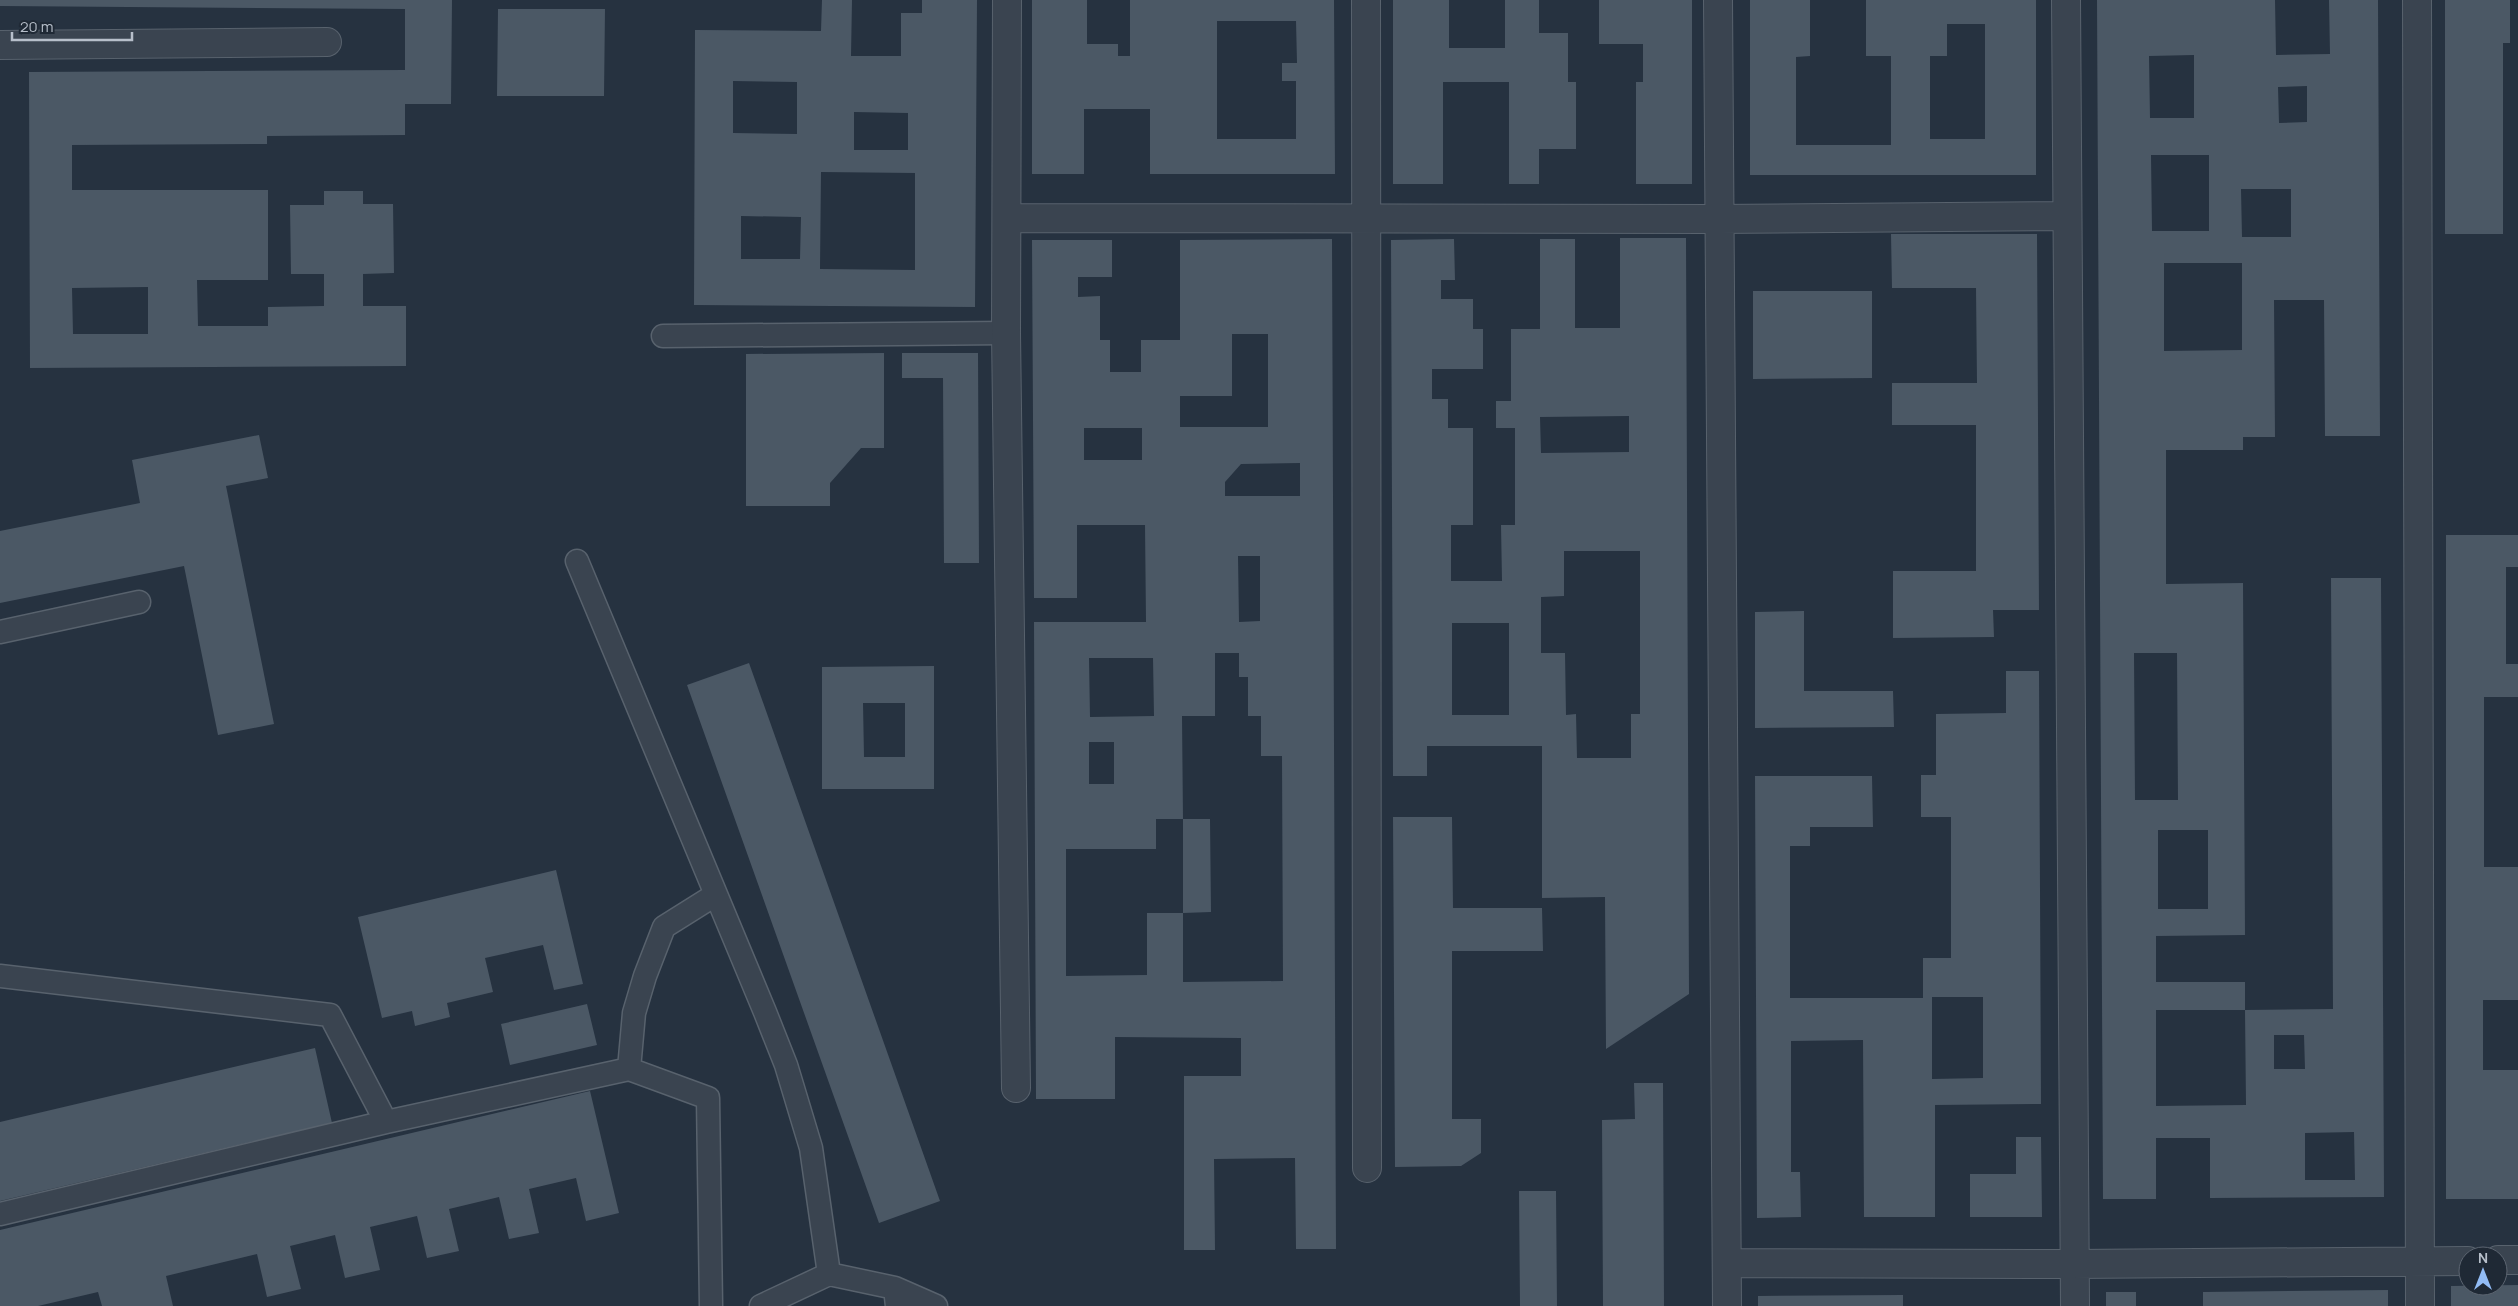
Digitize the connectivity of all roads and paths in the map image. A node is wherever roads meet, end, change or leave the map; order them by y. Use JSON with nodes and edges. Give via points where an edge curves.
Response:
{"nodes":[{"id":1,"x":1007,"y":0,"type":"edge"},
{"id":2,"x":1366,"y":0,"type":"edge"},
{"id":3,"x":1718,"y":0,"type":"edge"},
{"id":4,"x":2066,"y":0,"type":"edge"},
{"id":5,"x":2417,"y":0,"type":"edge"},
{"id":6,"x":327,"y":42,"type":"dead end"},
{"id":7,"x":0,"y":45,"type":"edge"},
{"id":8,"x":2068,"y":216,"type":"junction"},
{"id":9,"x":1008,"y":218,"type":"junction"},
{"id":10,"x":1367,"y":219,"type":"junction"},
{"id":11,"x":1718,"y":219,"type":"junction"},
{"id":12,"x":1006,"y":333,"type":"junction"},
{"id":13,"x":663,"y":336,"type":"dead end"},
{"id":14,"x":577,"y":561,"type":"dead end"},
{"id":15,"x":139,"y":602,"type":"dead end"},
{"id":16,"x":0,"y":632,"type":"edge"},
{"id":17,"x":715,"y":895,"type":"junction"},
{"id":18,"x":0,"y":976,"type":"edge"},
{"id":19,"x":629,"y":1069,"type":"junction"},
{"id":20,"x":1016,"y":1088,"type":"dead end"},
{"id":21,"x":386,"y":1122,"type":"junction"},
{"id":22,"x":1367,"y":1168,"type":"dead end"},
{"id":23,"x":0,"y":1214,"type":"edge"},
{"id":24,"x":2458,"y":1261,"type":"edge"},
{"id":25,"x":2420,"y":1262,"type":"junction"},
{"id":26,"x":1728,"y":1263,"type":"junction"},
{"id":27,"x":2074,"y":1264,"type":"junction"},
{"id":28,"x":829,"y":1274,"type":"junction"},
{"id":29,"x":896,"y":1297,"type":"edge"},
{"id":30,"x":711,"y":1306,"type":"edge"},
{"id":31,"x":761,"y":1306,"type":"edge"},
{"id":32,"x":936,"y":1306,"type":"edge"},
{"id":33,"x":1727,"y":1306,"type":"edge"},
{"id":34,"x":2075,"y":1306,"type":"edge"},
{"id":35,"x":2420,"y":1306,"type":"edge"}],
"edges":[{"from":1,"to":9,"type":"street"},
{"from":2,"to":10,"type":"street"},
{"from":3,"to":11,"type":"street"},
{"from":4,"to":8,"type":"street"},
{"from":5,"to":25,"type":"street"},
{"from":6,"to":7,"type":"street"},
{"from":8,"to":11,"type":"street"},
{"from":8,"to":27,"type":"street"},
{"from":9,"to":10,"type":"street"},
{"from":9,"to":12,"type":"street"},
{"from":10,"to":11,"type":"street"},
{"from":10,"to":22,"type":"street"},
{"from":11,"to":26,"type":"street"},
{"from":12,"to":13,"type":"lane"},
{"from":12,"to":20,"type":"street"},
{"from":14,"to":17,"type":"lane"},
{"from":15,"to":16,"type":"lane"},
{"from":17,"to":19,"type":"lane","via":[[664,927],[634,1013]]},
{"from":17,"to":28,"type":"lane","via":[[786,1065],[811,1148]]},
{"from":18,"to":21,"type":"lane","via":[[330,1015]]},
{"from":19,"to":21,"type":"lane"},
{"from":19,"to":30,"type":"lane","via":[[708,1098]]},
{"from":21,"to":23,"type":"lane"},
{"from":24,"to":25,"type":"street"},
{"from":25,"to":27,"type":"street"},
{"from":25,"to":35,"type":"street"},
{"from":26,"to":27,"type":"street"},
{"from":26,"to":33,"type":"street"},
{"from":27,"to":34,"type":"street"},
{"from":28,"to":29,"type":"lane"},
{"from":28,"to":31,"type":"lane"},
{"from":29,"to":32,"type":"lane"}]}
